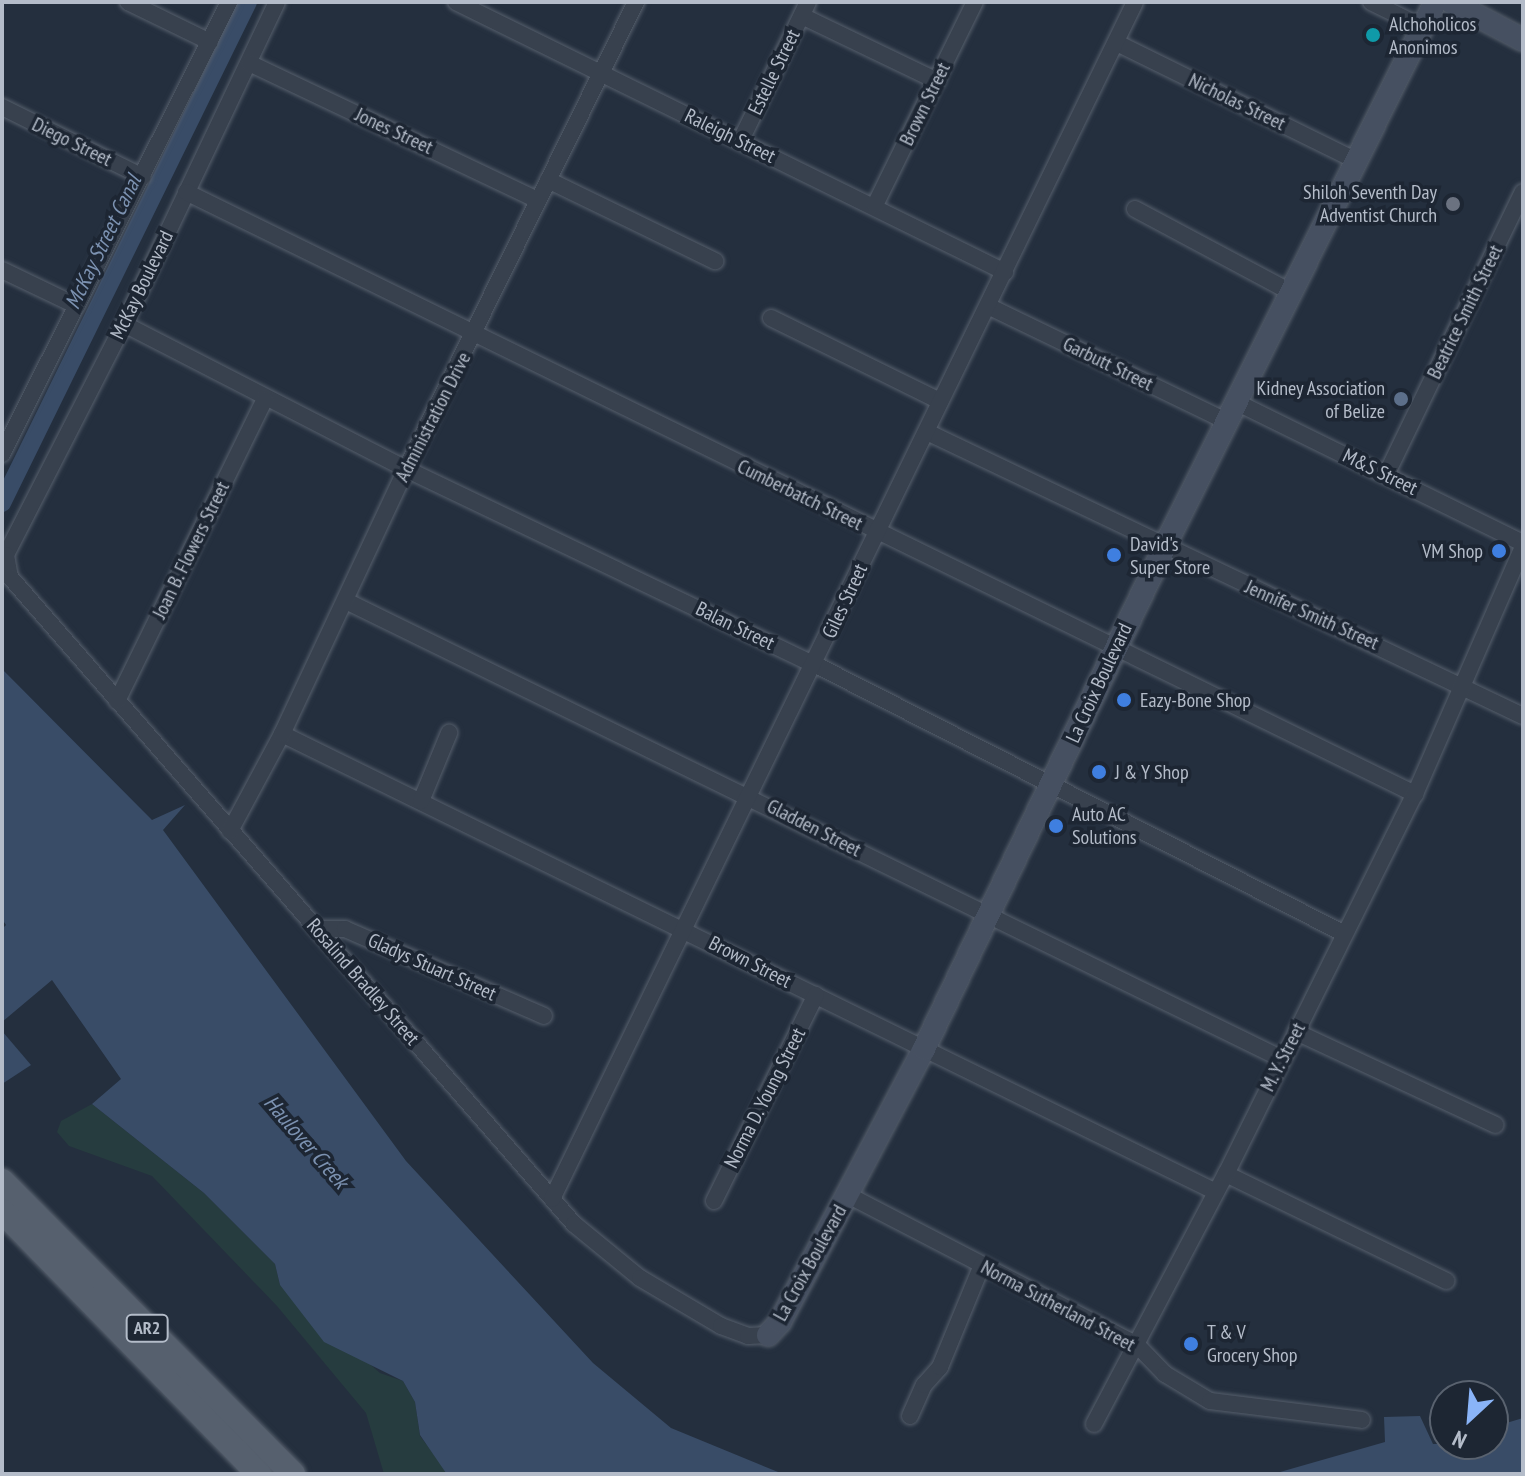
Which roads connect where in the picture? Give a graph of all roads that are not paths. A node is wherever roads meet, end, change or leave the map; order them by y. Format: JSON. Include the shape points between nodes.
{"nodes":[{"id":1,"x":128,"y":2,"type":"edge"},
{"id":2,"x":229,"y":2,"type":"edge"},
{"id":3,"x":277,"y":2,"type":"edge"},
{"id":4,"x":457,"y":2,"type":"edge"},
{"id":5,"x":636,"y":2,"type":"edge"},
{"id":6,"x":975,"y":2,"type":"edge"},
{"id":7,"x":1135,"y":2,"type":"edge"},
{"id":8,"x":1371,"y":2,"type":"edge"},
{"id":9,"x":1435,"y":2,"type":"edge"},
{"id":10,"x":1451,"y":2,"type":"edge"},
{"id":11,"x":805,"y":9,"type":"edge"},
{"id":12,"x":1422,"y":27,"type":"junction"},
{"id":13,"x":1523,"y":40,"type":"edge"},
{"id":14,"x":210,"y":42,"type":"junction"},
{"id":15,"x":1117,"y":43,"type":"junction"},
{"id":16,"x":249,"y":63,"type":"junction"},
{"id":17,"x":602,"y":72,"type":"junction"},
{"id":18,"x":937,"y":81,"type":"junction"},
{"id":19,"x":2,"y":107,"type":"edge"},
{"id":20,"x":740,"y":142,"type":"junction"},
{"id":21,"x":1357,"y":161,"type":"junction"},
{"id":22,"x":143,"y":177,"type":"junction"},
{"id":23,"x":548,"y":180,"type":"junction"},
{"id":24,"x":186,"y":192,"type":"junction"},
{"id":25,"x":1523,"y":192,"type":"edge"},
{"id":26,"x":538,"y":200,"type":"junction"},
{"id":27,"x":875,"y":205,"type":"junction"},
{"id":28,"x":1135,"y":209,"type":"dead end"},
{"id":29,"x":715,"y":261,"type":"dead end"},
{"id":30,"x":2,"y":270,"type":"edge"},
{"id":31,"x":1005,"y":272,"type":"junction"},
{"id":32,"x":1292,"y":293,"type":"junction"},
{"id":33,"x":77,"y":306,"type":"junction"},
{"id":34,"x":990,"y":307,"type":"junction"},
{"id":35,"x":771,"y":318,"type":"dead end"},
{"id":36,"x":124,"y":324,"type":"junction"},
{"id":37,"x":474,"y":336,"type":"junction"},
{"id":38,"x":265,"y":399,"type":"junction"},
{"id":39,"x":940,"y":401,"type":"junction"},
{"id":40,"x":1231,"y":412,"type":"junction"},
{"id":41,"x":927,"y":432,"type":"junction"},
{"id":42,"x":2,"y":454,"type":"edge"},
{"id":43,"x":406,"y":469,"type":"junction"},
{"id":44,"x":1386,"y":475,"type":"junction"},
{"id":45,"x":876,"y":532,"type":"junction"},
{"id":46,"x":1523,"y":545,"type":"edge"},
{"id":47,"x":1164,"y":548,"type":"junction"},
{"id":48,"x":6,"y":566,"type":"joint"},
{"id":49,"x":346,"y":601,"type":"junction"},
{"id":50,"x":1115,"y":648,"type":"junction"},
{"id":51,"x":816,"y":665,"type":"junction"},
{"id":52,"x":1460,"y":684,"type":"junction"},
{"id":53,"x":117,"y":701,"type":"junction"},
{"id":54,"x":1523,"y":716,"type":"edge"},
{"id":55,"x":449,"y":733,"type":"dead end"},
{"id":56,"x":282,"y":734,"type":"junction"},
{"id":57,"x":1050,"y":785,"type":"junction"},
{"id":58,"x":1415,"y":794,"type":"junction"},
{"id":59,"x":751,"y":796,"type":"junction"},
{"id":60,"x":421,"y":801,"type":"junction"},
{"id":61,"x":230,"y":831,"type":"junction"},
{"id":62,"x":989,"y":916,"type":"junction"},
{"id":63,"x":318,"y":929,"type":"junction"},
{"id":64,"x":688,"y":931,"type":"junction"},
{"id":65,"x":1343,"y":933,"type":"junction"},
{"id":66,"x":816,"y":995,"type":"junction"},
{"id":67,"x":544,"y":1016,"type":"dead end"},
{"id":68,"x":1296,"y":1032,"type":"junction"},
{"id":69,"x":924,"y":1049,"type":"junction"},
{"id":70,"x":1280,"y":1058,"type":"junction"},
{"id":71,"x":1495,"y":1125,"type":"dead end"},
{"id":72,"x":1226,"y":1174,"type":"junction"},
{"id":73,"x":2,"y":1181,"type":"edge"},
{"id":74,"x":1216,"y":1192,"type":"junction"},
{"id":75,"x":848,"y":1195,"type":"junction"},
{"id":76,"x":552,"y":1199,"type":"junction"},
{"id":77,"x":714,"y":1201,"type":"dead end"},
{"id":78,"x":2,"y":1211,"type":"edge"},
{"id":79,"x":982,"y":1265,"type":"junction"},
{"id":80,"x":1446,"y":1281,"type":"dead end"},
{"id":81,"x":768,"y":1335,"type":"joint"},
{"id":82,"x":1136,"y":1344,"type":"junction"},
{"id":83,"x":910,"y":1416,"type":"dead end"},
{"id":84,"x":1362,"y":1420,"type":"dead end"},
{"id":85,"x":1094,"y":1424,"type":"dead end"},
{"id":86,"x":255,"y":1472,"type":"edge"},
{"id":87,"x":293,"y":1474,"type":"edge"}],
"edges":[{"from":1,"to":14,"type":"street"},
{"from":2,"to":14,"type":"street"},
{"from":3,"to":16,"type":"street","name":"McKay Boulevard"},
{"from":4,"to":17,"type":"street","name":"Raleigh Street"},
{"from":5,"to":17,"type":"street","name":"Administration Drive"},
{"from":6,"to":18,"type":"street","name":"Brown Street"},
{"from":7,"to":15,"type":"street","name":"Giles Street"},
{"from":8,"to":12,"type":"street"},
{"from":9,"to":12,"type":"street","name":"La Croix Boulevard"},
{"from":10,"to":13,"type":"street"},
{"from":11,"to":18,"type":"street"},
{"from":11,"to":20,"type":"street","name":"Estelle Street"},
{"from":12,"to":21,"type":"street","name":"La Croix Boulevard"},
{"from":14,"to":22,"type":"street"},
{"from":15,"to":21,"type":"street","name":"Nicholas Street"},
{"from":15,"to":31,"type":"street","name":"Giles Street"},
{"from":16,"to":24,"type":"street","name":"McKay Boulevard"},
{"from":16,"to":26,"type":"street","name":"Jones Street"},
{"from":17,"to":20,"type":"street","name":"Raleigh Street"},
{"from":17,"to":23,"type":"street","name":"Administration Drive"},
{"from":18,"to":27,"type":"street","name":"Brown Street"},
{"from":19,"to":22,"type":"street","name":"Diego Street"},
{"from":20,"to":27,"type":"street","name":"Raleigh Street"},
{"from":21,"to":32,"type":"street","name":"La Croix Boulevard"},
{"from":22,"to":33,"type":"street"},
{"from":23,"to":26,"type":"street","name":"Administration Drive"},
{"from":23,"to":29,"type":"street"},
{"from":24,"to":36,"type":"street","name":"McKay Boulevard"},
{"from":24,"to":37,"type":"street","name":"Cumberbatch Street"},
{"from":25,"to":44,"type":"street","name":"Beatrice Smith Street"},
{"from":26,"to":37,"type":"street","name":"Administration Drive"},
{"from":27,"to":31,"type":"street","name":"Raleigh Street"},
{"from":28,"to":32,"type":"street"},
{"from":30,"to":33,"type":"street"},
{"from":31,"to":34,"type":"street","name":"Giles Street"},
{"from":32,"to":40,"type":"street","name":"La Croix Boulevard"},
{"from":33,"to":42,"type":"street"},
{"from":34,"to":39,"type":"street","name":"Giles Street"},
{"from":34,"to":40,"type":"street","name":"Garbutt Street"},
{"from":35,"to":39,"type":"street"},
{"from":36,"to":38,"type":"street","name":"Balan Street"},
{"from":36,"to":48,"type":"street","name":"McKay Boulevard","via":[[6,555]]},
{"from":37,"to":43,"type":"street","name":"Administration Drive"},
{"from":37,"to":45,"type":"street","name":"Cumberbatch Street"},
{"from":38,"to":43,"type":"street","name":"Balan Street"},
{"from":38,"to":53,"type":"street","name":"Joan B. Flowers Street"},
{"from":39,"to":41,"type":"street","name":"Giles Street"},
{"from":40,"to":44,"type":"street","name":"M&S Street"},
{"from":40,"to":47,"type":"street","name":"La Croix Boulevard"},
{"from":41,"to":45,"type":"street","name":"Giles Street"},
{"from":41,"to":47,"type":"street","name":"Jennifer Smith Street"},
{"from":43,"to":49,"type":"street","name":"Administration Drive"},
{"from":43,"to":51,"type":"street","name":"Balan Street"},
{"from":44,"to":46,"type":"street","name":"M&S Street"},
{"from":45,"to":50,"type":"street","name":"Cumberbatch Street"},
{"from":45,"to":51,"type":"street","name":"Giles Street"},
{"from":46,"to":52,"type":"street","name":"M. Y. Street"},
{"from":47,"to":50,"type":"street","name":"La Croix Boulevard"},
{"from":47,"to":52,"type":"street","name":"Jennifer Smith Street"},
{"from":48,"to":53,"type":"street","name":"Rosalind Bradley Street"},
{"from":49,"to":56,"type":"street","name":"Administration Drive"},
{"from":49,"to":59,"type":"street","name":"Gladden Street"},
{"from":50,"to":57,"type":"street","name":"La Croix Boulevard"},
{"from":50,"to":58,"type":"street","name":"Cumberbatch Street"},
{"from":51,"to":57,"type":"street","name":"Balan Street"},
{"from":51,"to":59,"type":"street","name":"Giles Street"},
{"from":52,"to":54,"type":"street","name":"Jennifer Smith Street"},
{"from":52,"to":58,"type":"street","name":"M. Y. Street"},
{"from":53,"to":61,"type":"street","name":"Rosalind Bradley Street"},
{"from":55,"to":60,"type":"street"},
{"from":56,"to":60,"type":"street","name":"Brown Street"},
{"from":56,"to":61,"type":"street","name":"Administration Drive"},
{"from":57,"to":62,"type":"street","name":"La Croix Boulevard"},
{"from":57,"to":65,"type":"street","name":"Balan Street"},
{"from":58,"to":65,"type":"street","name":"M. Y. Street"},
{"from":59,"to":62,"type":"street","name":"Gladden Street"},
{"from":59,"to":64,"type":"street","name":"Giles Street"},
{"from":60,"to":64,"type":"street","name":"Brown Street"},
{"from":61,"to":63,"type":"street","name":"Rosalind Bradley Street"},
{"from":62,"to":69,"type":"street","name":"La Croix Boulevard"},
{"from":62,"to":70,"type":"street","name":"Gladden Street"},
{"from":63,"to":67,"type":"street","name":"Gladys Stuart Street","via":[[345,929]]},
{"from":63,"to":76,"type":"street","name":"Rosalind Bradley Street"},
{"from":64,"to":66,"type":"street","name":"Brown Street"},
{"from":64,"to":76,"type":"street","name":"Giles Street"},
{"from":65,"to":68,"type":"street","name":"M. Y. Street"},
{"from":66,"to":69,"type":"street","name":"Brown Street"},
{"from":66,"to":77,"type":"street","name":"Norma D. Young Street"},
{"from":68,"to":70,"type":"street","name":"M. Y. Street"},
{"from":68,"to":71,"type":"street"},
{"from":69,"to":74,"type":"street","name":"Brown Street"},
{"from":69,"to":75,"type":"street","name":"La Croix Boulevard"},
{"from":70,"to":72,"type":"street","name":"M. Y. Street"},
{"from":72,"to":74,"type":"street","name":"M. Y. Street"},
{"from":72,"to":80,"type":"street"},
{"from":73,"to":87,"type":"main road","number":"AR2"},
{"from":74,"to":82,"type":"street","name":"M. Y. Street"},
{"from":75,"to":79,"type":"street","name":"Norma Sutherland Street"},
{"from":75,"to":81,"type":"street","name":"La Croix Boulevard"},
{"from":76,"to":81,"type":"street","name":"Rosalind Bradley Street","via":[[593,1243],[640,1278],[729,1329]]},
{"from":78,"to":86,"type":"main road","number":"AR2"},
{"from":79,"to":82,"type":"street","name":"Norma Sutherland Street"},
{"from":79,"to":83,"type":"street","via":[[940,1367],[924,1385]]},
{"from":82,"to":84,"type":"street","name":"Norma Sutherland Street","via":[[1165,1374],[1210,1401]]},
{"from":82,"to":85,"type":"street","name":"M. Y. Street"}]}
